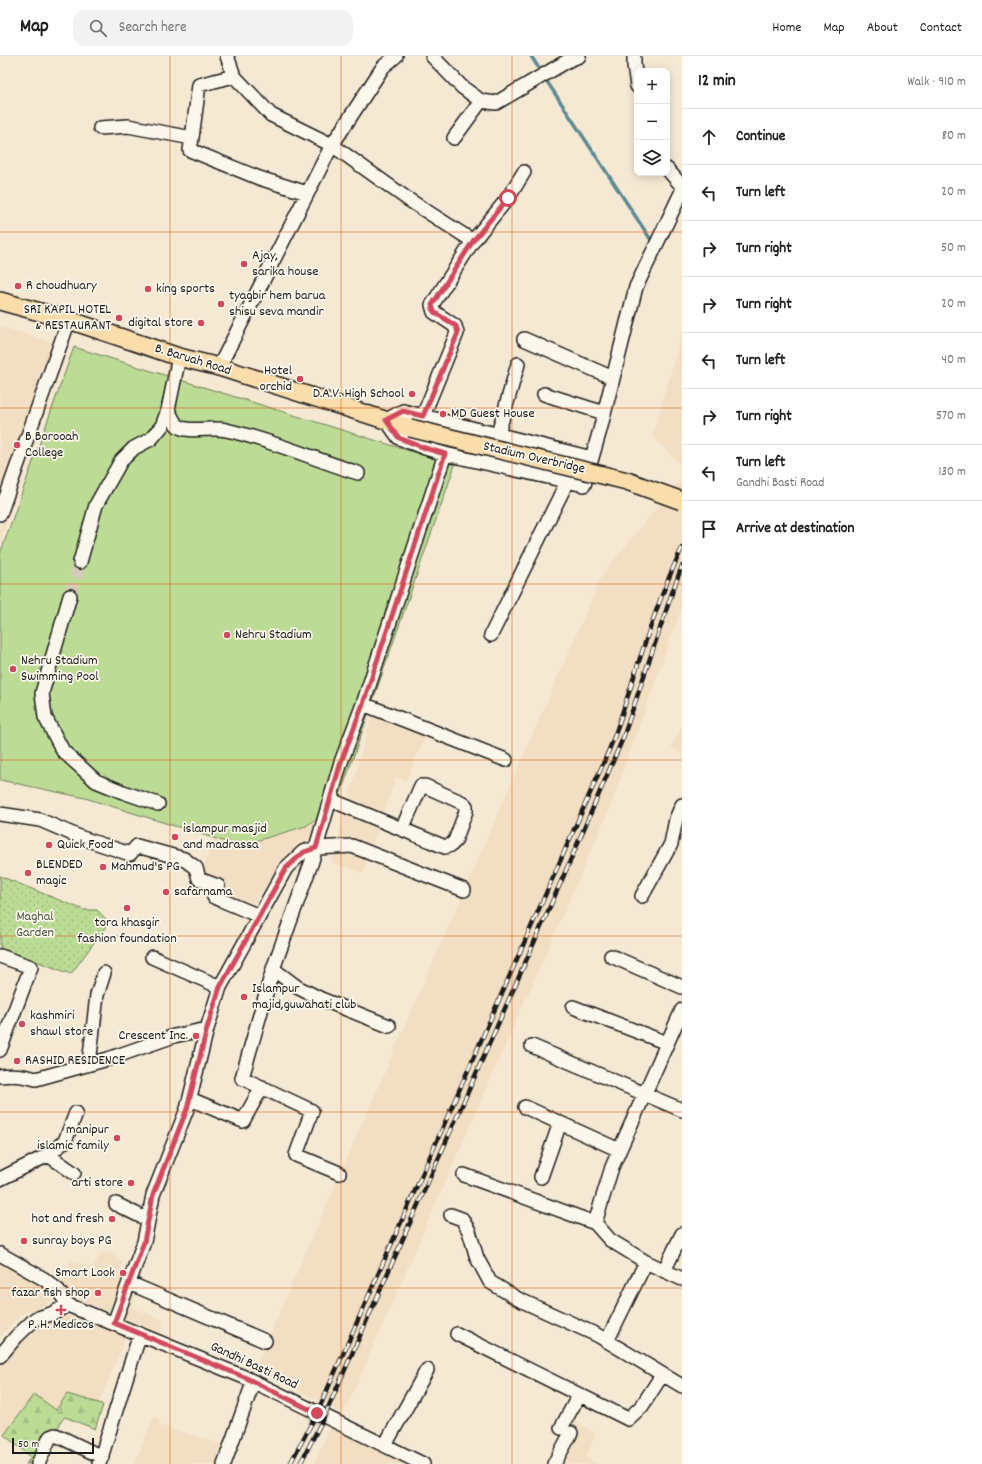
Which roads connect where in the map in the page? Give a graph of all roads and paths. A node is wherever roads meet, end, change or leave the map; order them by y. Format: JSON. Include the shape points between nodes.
{"nodes":[{"id":1,"x":227,"y":56,"type":"edge"},
{"id":2,"x":396,"y":56,"type":"edge"},
{"id":3,"x":432,"y":56,"type":"edge"},
{"id":4,"x":579,"y":56,"type":"edge"},
{"id":5,"x":634,"y":56,"type":"edge"},
{"id":6,"x":634,"y":68,"type":"edge"},
{"id":7,"x":234,"y":76,"type":"junction"},
{"id":8,"x":481,"y":101,"type":"junction"},
{"id":9,"x":100,"y":128,"type":"dead end"},
{"id":10,"x":192,"y":138,"type":"junction"},
{"id":11,"x":454,"y":138,"type":"dead end"},
{"id":12,"x":332,"y":145,"type":"junction"},
{"id":13,"x":524,"y":172,"type":"dead end"},
{"id":14,"x":670,"y":172,"type":"edge"},
{"id":15,"x":682,"y":186,"type":"edge"},
{"id":16,"x":682,"y":191,"type":"edge"},
{"id":17,"x":307,"y":193,"type":"junction"},
{"id":18,"x":473,"y":241,"type":"junction"},
{"id":19,"x":0,"y":301,"type":"edge"},
{"id":20,"x":69,"y":320,"type":"junction"},
{"id":21,"x":524,"y":339,"type":"dead end"},
{"id":22,"x":179,"y":356,"type":"junction"},
{"id":23,"x":518,"y":364,"type":"dead end"},
{"id":24,"x":219,"y":367,"type":"junction"},
{"id":25,"x":613,"y":378,"type":"junction"},
{"id":26,"x":544,"y":394,"type":"dead end"},
{"id":27,"x":168,"y":410,"type":"junction"},
{"id":28,"x":604,"y":413,"type":"junction"},
{"id":29,"x":423,"y":416,"type":"junction"},
{"id":30,"x":386,"y":420,"type":"junction"},
{"id":31,"x":498,"y":434,"type":"junction"},
{"id":32,"x":445,"y":454,"type":"junction"},
{"id":33,"x":592,"y":458,"type":"junction"},
{"id":34,"x":358,"y":474,"type":"dead end"},
{"id":35,"x":567,"y":482,"type":"junction"},
{"id":36,"x":682,"y":501,"type":"edge"},
{"id":37,"x":0,"y":514,"type":"edge"},
{"id":38,"x":80,"y":562,"type":"tunnel mouth"},
{"id":39,"x":70,"y":596,"type":"tunnel mouth"},
{"id":40,"x":491,"y":635,"type":"dead end"},
{"id":41,"x":363,"y":704,"type":"junction"},
{"id":42,"x":506,"y":760,"type":"dead end"},
{"id":43,"x":331,"y":800,"type":"junction"},
{"id":44,"x":158,"y":804,"type":"dead end"},
{"id":45,"x":682,"y":805,"type":"edge"},
{"id":46,"x":0,"y":814,"type":"edge"},
{"id":47,"x":402,"y":829,"type":"junction"},
{"id":48,"x":676,"y":847,"type":"edge"},
{"id":49,"x":316,"y":848,"type":"junction"},
{"id":50,"x":464,"y":890,"type":"dead end"},
{"id":51,"x":642,"y":896,"type":"dead end"},
{"id":52,"x":259,"y":916,"type":"junction"},
{"id":53,"x":0,"y":956,"type":"edge"},
{"id":54,"x":611,"y":956,"type":"dead end"},
{"id":55,"x":152,"y":957,"type":"dead end"},
{"id":56,"x":273,"y":969,"type":"junction"},
{"id":57,"x":104,"y":973,"type":"dead end"},
{"id":58,"x":220,"y":987,"type":"junction"},
{"id":59,"x":682,"y":987,"type":"edge"},
{"id":60,"x":574,"y":1007,"type":"dead end"},
{"id":61,"x":682,"y":1010,"type":"edge"},
{"id":62,"x":389,"y":1026,"type":"dead end"},
{"id":63,"x":207,"y":1028,"type":"junction"},
{"id":64,"x":667,"y":1043,"type":"junction"},
{"id":65,"x":532,"y":1046,"type":"dead end"},
{"id":66,"x":0,"y":1050,"type":"edge"},
{"id":67,"x":89,"y":1064,"type":"junction"},
{"id":68,"x":0,"y":1076,"type":"edge"},
{"id":69,"x":262,"y":1087,"type":"junction"},
{"id":70,"x":645,"y":1093,"type":"junction"},
{"id":71,"x":190,"y":1098,"type":"junction"},
{"id":72,"x":524,"y":1107,"type":"dead end"},
{"id":73,"x":682,"y":1110,"type":"edge"},
{"id":74,"x":76,"y":1113,"type":"dead end"},
{"id":75,"x":560,"y":1123,"type":"junction"},
{"id":76,"x":619,"y":1150,"type":"junction"},
{"id":77,"x":48,"y":1156,"type":"junction"},
{"id":78,"x":74,"y":1173,"type":"dead end"},
{"id":79,"x":339,"y":1173,"type":"dead end"},
{"id":80,"x":464,"y":1175,"type":"dead end"},
{"id":81,"x":541,"y":1177,"type":"dead end"},
{"id":82,"x":0,"y":1179,"type":"edge"},
{"id":83,"x":116,"y":1204,"type":"dead end"},
{"id":84,"x":451,"y":1215,"type":"dead end"},
{"id":85,"x":148,"y":1220,"type":"junction"},
{"id":86,"x":595,"y":1223,"type":"junction"},
{"id":87,"x":682,"y":1234,"type":"edge"},
{"id":88,"x":0,"y":1254,"type":"edge"},
{"id":89,"x":646,"y":1262,"type":"junction"},
{"id":90,"x":664,"y":1271,"type":"junction"},
{"id":91,"x":682,"y":1279,"type":"edge"},
{"id":92,"x":129,"y":1283,"type":"junction"},
{"id":93,"x":68,"y":1305,"type":"junction"},
{"id":94,"x":114,"y":1323,"type":"junction"},
{"id":95,"x":140,"y":1334,"type":"junction"},
{"id":96,"x":457,"y":1334,"type":"dead end"},
{"id":97,"x":608,"y":1341,"type":"junction"},
{"id":98,"x":265,"y":1342,"type":"dead end"},
{"id":99,"x":0,"y":1356,"type":"edge"},
{"id":100,"x":427,"y":1370,"type":"dead end"},
{"id":101,"x":662,"y":1374,"type":"junction"},
{"id":102,"x":253,"y":1383,"type":"junction"},
{"id":103,"x":682,"y":1386,"type":"edge"},
{"id":104,"x":579,"y":1395,"type":"junction"},
{"id":105,"x":385,"y":1445,"type":"junction"},
{"id":106,"x":101,"y":1460,"type":"edge"},
{"id":107,"x":38,"y":1464,"type":"edge"},
{"id":108,"x":224,"y":1464,"type":"edge"},
{"id":109,"x":423,"y":1464,"type":"edge"},
{"id":110,"x":554,"y":1464,"type":"edge"}],
"edges":[{"from":1,"to":7,"type":"street"},
{"from":2,"to":12,"type":"street","via":[[383,67]]},
{"from":3,"to":8,"type":"street","via":[[462,87]]},
{"from":4,"to":8,"type":"street","via":[[496,103]]},
{"from":5,"to":6,"type":"street"},
{"from":7,"to":10,"type":"street","via":[[199,85]]},
{"from":7,"to":12,"type":"street","via":[[271,115]]},
{"from":8,"to":11,"type":"street"},
{"from":9,"to":10,"type":"street","via":[[128,126]]},
{"from":10,"to":17,"type":"street","via":[[190,150],[259,178]]},
{"from":12,"to":17,"type":"street"},
{"from":12,"to":18,"type":"street"},
{"from":13,"to":18,"type":"street","via":[[508,198]]},
{"from":14,"to":15,"type":"street"},
{"from":16,"to":25,"type":"street","via":[[636,286]]},
{"from":17,"to":24,"type":"street"},
{"from":18,"to":29,"type":"street","via":[[432,305],[434,312],[456,326],[458,333]]},
{"from":19,"to":20,"type":"main road","name":"B. Baruah Road"},
{"from":20,"to":22,"type":"main road","name":"B. Baruah Road"},
{"from":20,"to":37,"type":"street"},
{"from":21,"to":25,"type":"street"},
{"from":22,"to":24,"type":"main road","name":"B. Baruah Road"},
{"from":22,"to":27,"type":"street"},
{"from":23,"to":31,"type":"street"},
{"from":24,"to":30,"type":"main road","name":"B. Baruah Road"},
{"from":25,"to":28,"type":"street"},
{"from":26,"to":28,"type":"street"},
{"from":27,"to":34,"type":"street","via":[[177,425],[183,429],[225,429],[276,444]]},
{"from":27,"to":38,"type":"street","via":[[162,426],[151,439],[134,448],[122,461],[96,505]]},
{"from":28,"to":33,"type":"street"},
{"from":29,"to":30,"type":"street","via":[[403,411]]},
{"from":29,"to":31,"type":"street"},
{"from":30,"to":32,"type":"street","via":[[399,438]]},
{"from":30,"to":36,"type":"main road","name":"Stadium Overbridge","bridge":true,"via":[[627,481]]},
{"from":31,"to":33,"type":"street"},
{"from":32,"to":35,"type":"street"},
{"from":32,"to":41,"type":"street"},
{"from":33,"to":35,"type":"street","via":[[584,485]]},
{"from":35,"to":40,"type":"street"},
{"from":39,"to":44,"type":"street","via":[[42,693],[45,717],[63,750],[96,781]]},
{"from":41,"to":42,"type":"street"},
{"from":41,"to":43,"type":"street","via":[[341,762]]},
{"from":43,"to":47,"type":"street"},
{"from":43,"to":49,"type":"street"},
{"from":45,"to":48,"type":"street","via":[[676,819]]},
{"from":46,"to":52,"type":"street","via":[[40,820],[130,854],[137,846],[184,859],[196,868],[198,879],[218,886],[214,897]]},
{"from":47,"to":47,"type":"street","via":[[445,847],[451,845],[455,841],[466,806],[421,786]]},
{"from":48,"to":51,"type":"street"},
{"from":49,"to":50,"type":"street","via":[[352,846]]},
{"from":49,"to":52,"type":"street","via":[[304,852],[286,868]]},
{"from":49,"to":56,"type":"street"},
{"from":52,"to":58,"type":"street"},
{"from":53,"to":66,"type":"street","via":[[31,967]]},
{"from":54,"to":59,"type":"street"},
{"from":55,"to":58,"type":"street"},
{"from":56,"to":62,"type":"street","via":[[297,987],[320,999]]},
{"from":56,"to":69,"type":"street","via":[[242,1078]]},
{"from":57,"to":67,"type":"street","via":[[97,995]]},
{"from":58,"to":63,"type":"street"},
{"from":60,"to":64,"type":"street"},
{"from":61,"to":64,"type":"street"},
{"from":63,"to":67,"type":"street"},
{"from":63,"to":71,"type":"street"},
{"from":64,"to":70,"type":"street"},
{"from":65,"to":70,"type":"street"},
{"from":67,"to":68,"type":"street","via":[[36,1080],[25,1075]]},
{"from":69,"to":71,"type":"street","via":[[243,1121]]},
{"from":69,"to":79,"type":"street","via":[[312,1111],[296,1155]]},
{"from":70,"to":73,"type":"street"},
{"from":70,"to":76,"type":"street"},
{"from":71,"to":85,"type":"street","via":[[153,1195]]},
{"from":72,"to":75,"type":"street"},
{"from":74,"to":77,"type":"street","via":[[65,1141]]},
{"from":75,"to":76,"type":"street"},
{"from":75,"to":81,"type":"street"},
{"from":76,"to":86,"type":"street"},
{"from":77,"to":78,"type":"street"},
{"from":77,"to":82,"type":"street"},
{"from":80,"to":86,"type":"street"},
{"from":83,"to":85,"type":"street"},
{"from":84,"to":97,"type":"street","via":[[462,1219],[469,1231],[477,1258],[490,1282],[518,1299]]},
{"from":85,"to":92,"type":"street","via":[[144,1242]]},
{"from":86,"to":89,"type":"street","via":[[610,1240]]},
{"from":87,"to":90,"type":"street"},
{"from":88,"to":93,"type":"street","via":[[44,1279],[58,1290]]},
{"from":89,"to":90,"type":"street"},
{"from":89,"to":97,"type":"street"},
{"from":90,"to":91,"type":"street"},
{"from":92,"to":94,"type":"street"},
{"from":92,"to":98,"type":"street"},
{"from":93,"to":94,"type":"street","name":"Gandhi Basti Road"},
{"from":93,"to":99,"type":"street","via":[[35,1319]]},
{"from":94,"to":95,"type":"street","name":"Gandhi Basti Road"},
{"from":95,"to":102,"type":"street","name":"Gandhi Basti Road"},
{"from":95,"to":106,"type":"street"},
{"from":96,"to":104,"type":"street"},
{"from":97,"to":101,"type":"street"},
{"from":100,"to":105,"type":"street"},
{"from":101,"to":103,"type":"street"},
{"from":101,"to":104,"type":"street","via":[[642,1406],[628,1419]]},
{"from":102,"to":105,"type":"street","name":"Gandhi Basti Road"},
{"from":102,"to":108,"type":"street"},
{"from":104,"to":110,"type":"street"},
{"from":105,"to":109,"type":"street","name":"Gandhi Basti Road"},
{"from":106,"to":107,"type":"street","via":[[55,1435],[50,1437]]}]}
